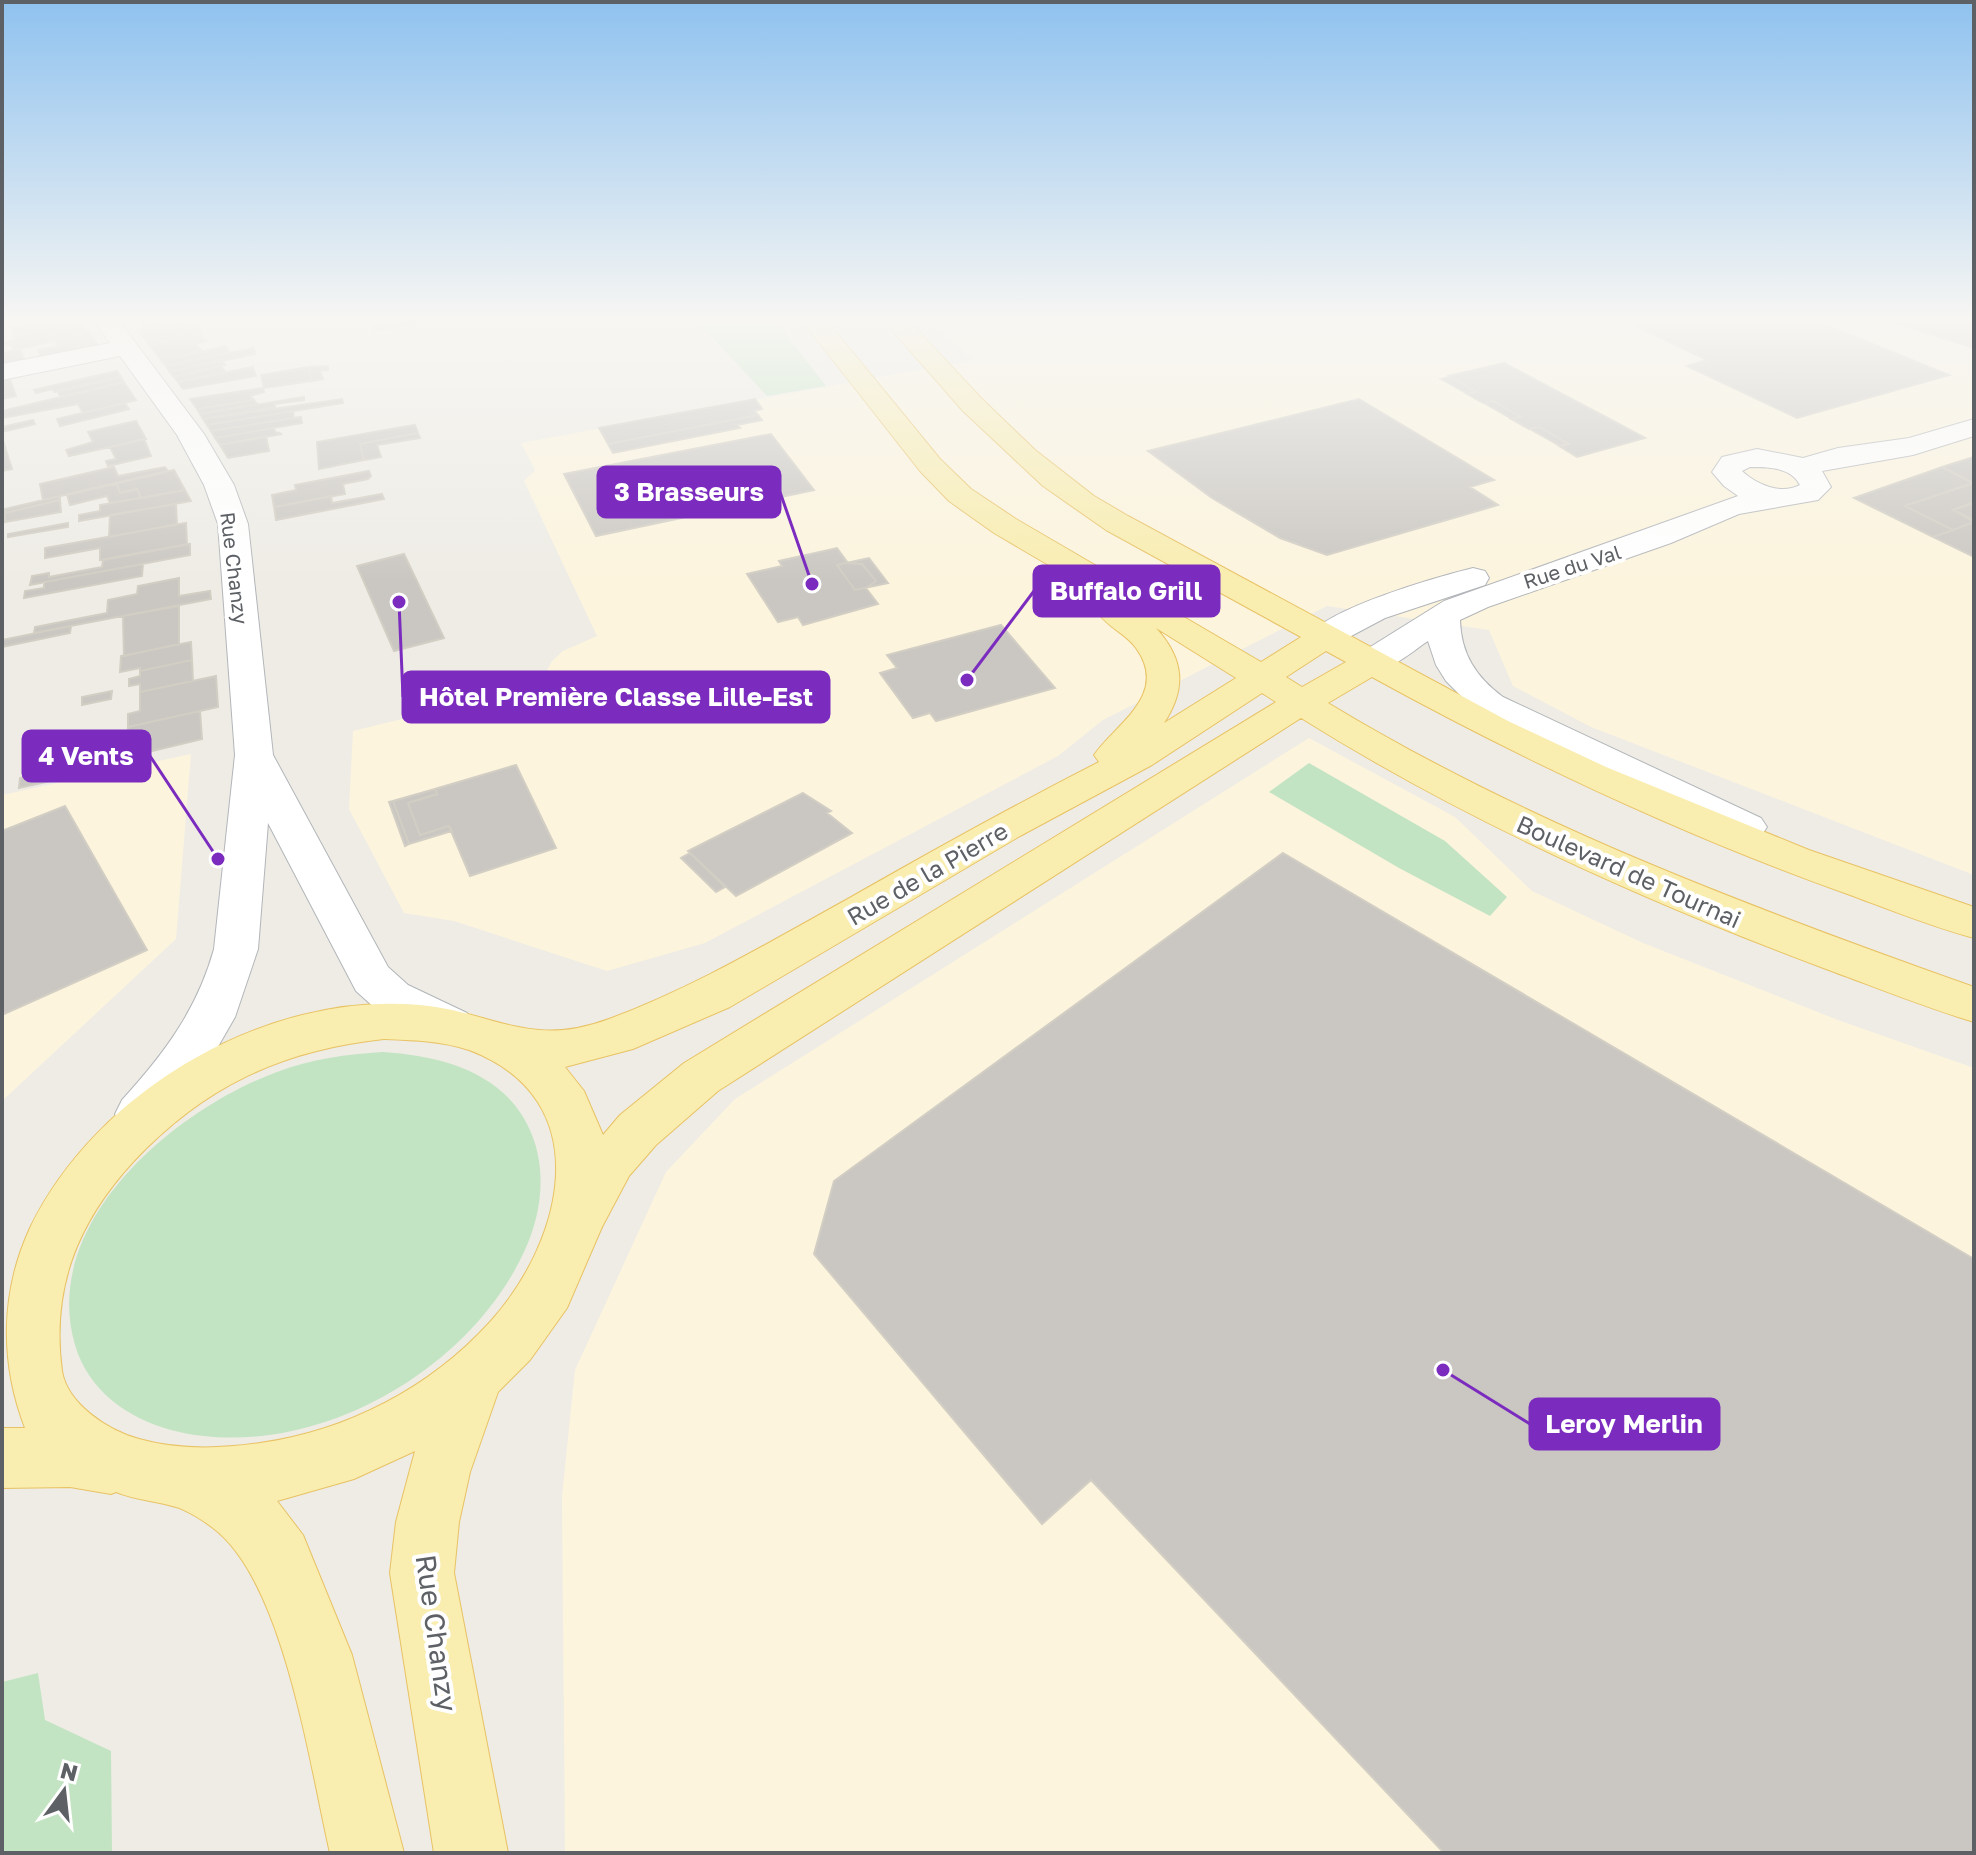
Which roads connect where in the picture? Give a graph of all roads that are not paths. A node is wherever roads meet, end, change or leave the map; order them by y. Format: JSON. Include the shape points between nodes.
{"nodes":[{"id":1,"x":171,"y":408,"type":"edge"},
{"id":2,"x":884,"y":408,"type":"edge"},
{"id":3,"x":975,"y":408,"type":"edge"},
{"id":4,"x":1974,"y":427,"type":"edge"},
{"id":5,"x":1800,"y":468,"type":"junction"},
{"id":6,"x":1727,"y":472,"type":"junction"},
{"id":7,"x":960,"y":495,"type":"junction"},
{"id":8,"x":1782,"y":497,"type":"junction"},
{"id":9,"x":1443,"y":616,"type":"junction"},
{"id":10,"x":1326,"y":636,"type":"junction"},
{"id":11,"x":1372,"y":662,"type":"junction"},
{"id":12,"x":1280,"y":690,"type":"junction"},
{"id":13,"x":254,"y":755,"type":"junction"},
{"id":14,"x":1006,"y":827,"type":"junction"},
{"id":15,"x":1909,"y":901,"type":"junction"},
{"id":16,"x":1974,"y":923,"type":"edge"},
{"id":17,"x":1974,"y":1005,"type":"edge"},
{"id":18,"x":450,"y":1026,"type":"junction"},
{"id":19,"x":505,"y":1046,"type":"junction"},
{"id":20,"x":125,"y":1130,"type":"junction"},
{"id":21,"x":70,"y":1191,"type":"junction"},
{"id":22,"x":576,"y":1223,"type":"junction"},
{"id":23,"x":2,"y":1261,"type":"edge"},
{"id":24,"x":477,"y":1373,"type":"junction"},
{"id":25,"x":2,"y":1458,"type":"edge"},
{"id":26,"x":155,"y":1472,"type":"junction"},
{"id":27,"x":367,"y":1853,"type":"edge"},
{"id":28,"x":471,"y":1853,"type":"edge"}],
"edges":[{"from":1,"to":13,"type":"street","name":"Rue Chanzy","via":[[230,511]]},
{"from":2,"to":7,"type":"main road","name":"Boulevard de Tournai"},
{"from":3,"to":10,"type":"main road","via":[[1060,487]]},
{"from":4,"to":5,"type":"street","via":[[1913,446]]},
{"from":5,"to":6,"type":"street","name":"Rue du Val","via":[[1753,458],[1732,463]]},
{"from":5,"to":8,"type":"street","name":"Rue du Val","via":[[1815,479],[1816,487],[1800,496]]},
{"from":6,"to":8,"type":"street","via":[[1746,488]]},
{"from":6,"to":10,"type":"street","name":"Rue du Val","via":[[1718,484],[1652,516],[1373,611]]},
{"from":7,"to":12,"type":"main road","name":"Boulevard de Tournai"},
{"from":7,"to":14,"type":"main road","via":[[1028,560],[1141,630],[1158,651],[1164,670],[1159,696],[1137,734]]},
{"from":8,"to":9,"type":"street","name":"Rue du Val","via":[[1731,506]]},
{"from":9,"to":11,"type":"street","name":"Rue du Val"},
{"from":9,"to":15,"type":"street","via":[[1445,642],[1457,669],[1471,689],[1500,711]]},
{"from":10,"to":11,"type":"main road"},
{"from":10,"to":12,"type":"main road","name":"Rue de la Pierre"},
{"from":11,"to":12,"type":"main road"},
{"from":11,"to":15,"type":"main road","via":[[1618,788]]},
{"from":12,"to":14,"type":"main road","name":"Rue de la Pierre"},
{"from":12,"to":17,"type":"main road","name":"Boulevard de Tournai","via":[[1446,787],[1582,853],[1759,927]]},
{"from":12,"to":22,"type":"main road","name":"Rue de la Pierre","via":[[701,1077],[638,1130],[611,1161]]},
{"from":13,"to":18,"type":"street","name":"Rue Chanzy","via":[[372,979],[392,997]]},
{"from":13,"to":20,"type":"street","name":"Rue Chanzy","via":[[236,949],[223,997],[188,1057]]},
{"from":14,"to":19,"type":"main road","name":"Rue de la Pierre","via":[[758,971],[670,1014],[575,1047],[541,1051]]},
{"from":15,"to":16,"type":"main road"},
{"from":18,"to":19,"type":"main road"},
{"from":18,"to":20,"type":"main road","via":[[384,1021],[287,1039],[190,1082]]},
{"from":19,"to":22,"type":"main road","via":[[548,1079],[575,1125],[583,1162]]},
{"from":20,"to":21,"type":"main road"},
{"from":21,"to":23,"type":"main road"},
{"from":21,"to":26,"type":"main road","via":[[34,1259],[23,1305],[24,1351],[37,1393],[64,1429],[83,1444]]},
{"from":22,"to":24,"type":"main road","via":[[561,1266],[535,1308]]},
{"from":24,"to":26,"type":"main road","via":[[397,1429],[336,1455],[273,1473],[212,1479]]},
{"from":24,"to":28,"type":"main road","name":"Rue Chanzy","via":[[455,1421],[430,1504],[422,1573]]},
{"from":25,"to":26,"type":"main road","via":[[70,1457]]},
{"from":26,"to":27,"type":"main road","via":[[235,1506],[261,1529],[280,1558],[318,1655]]}]}
